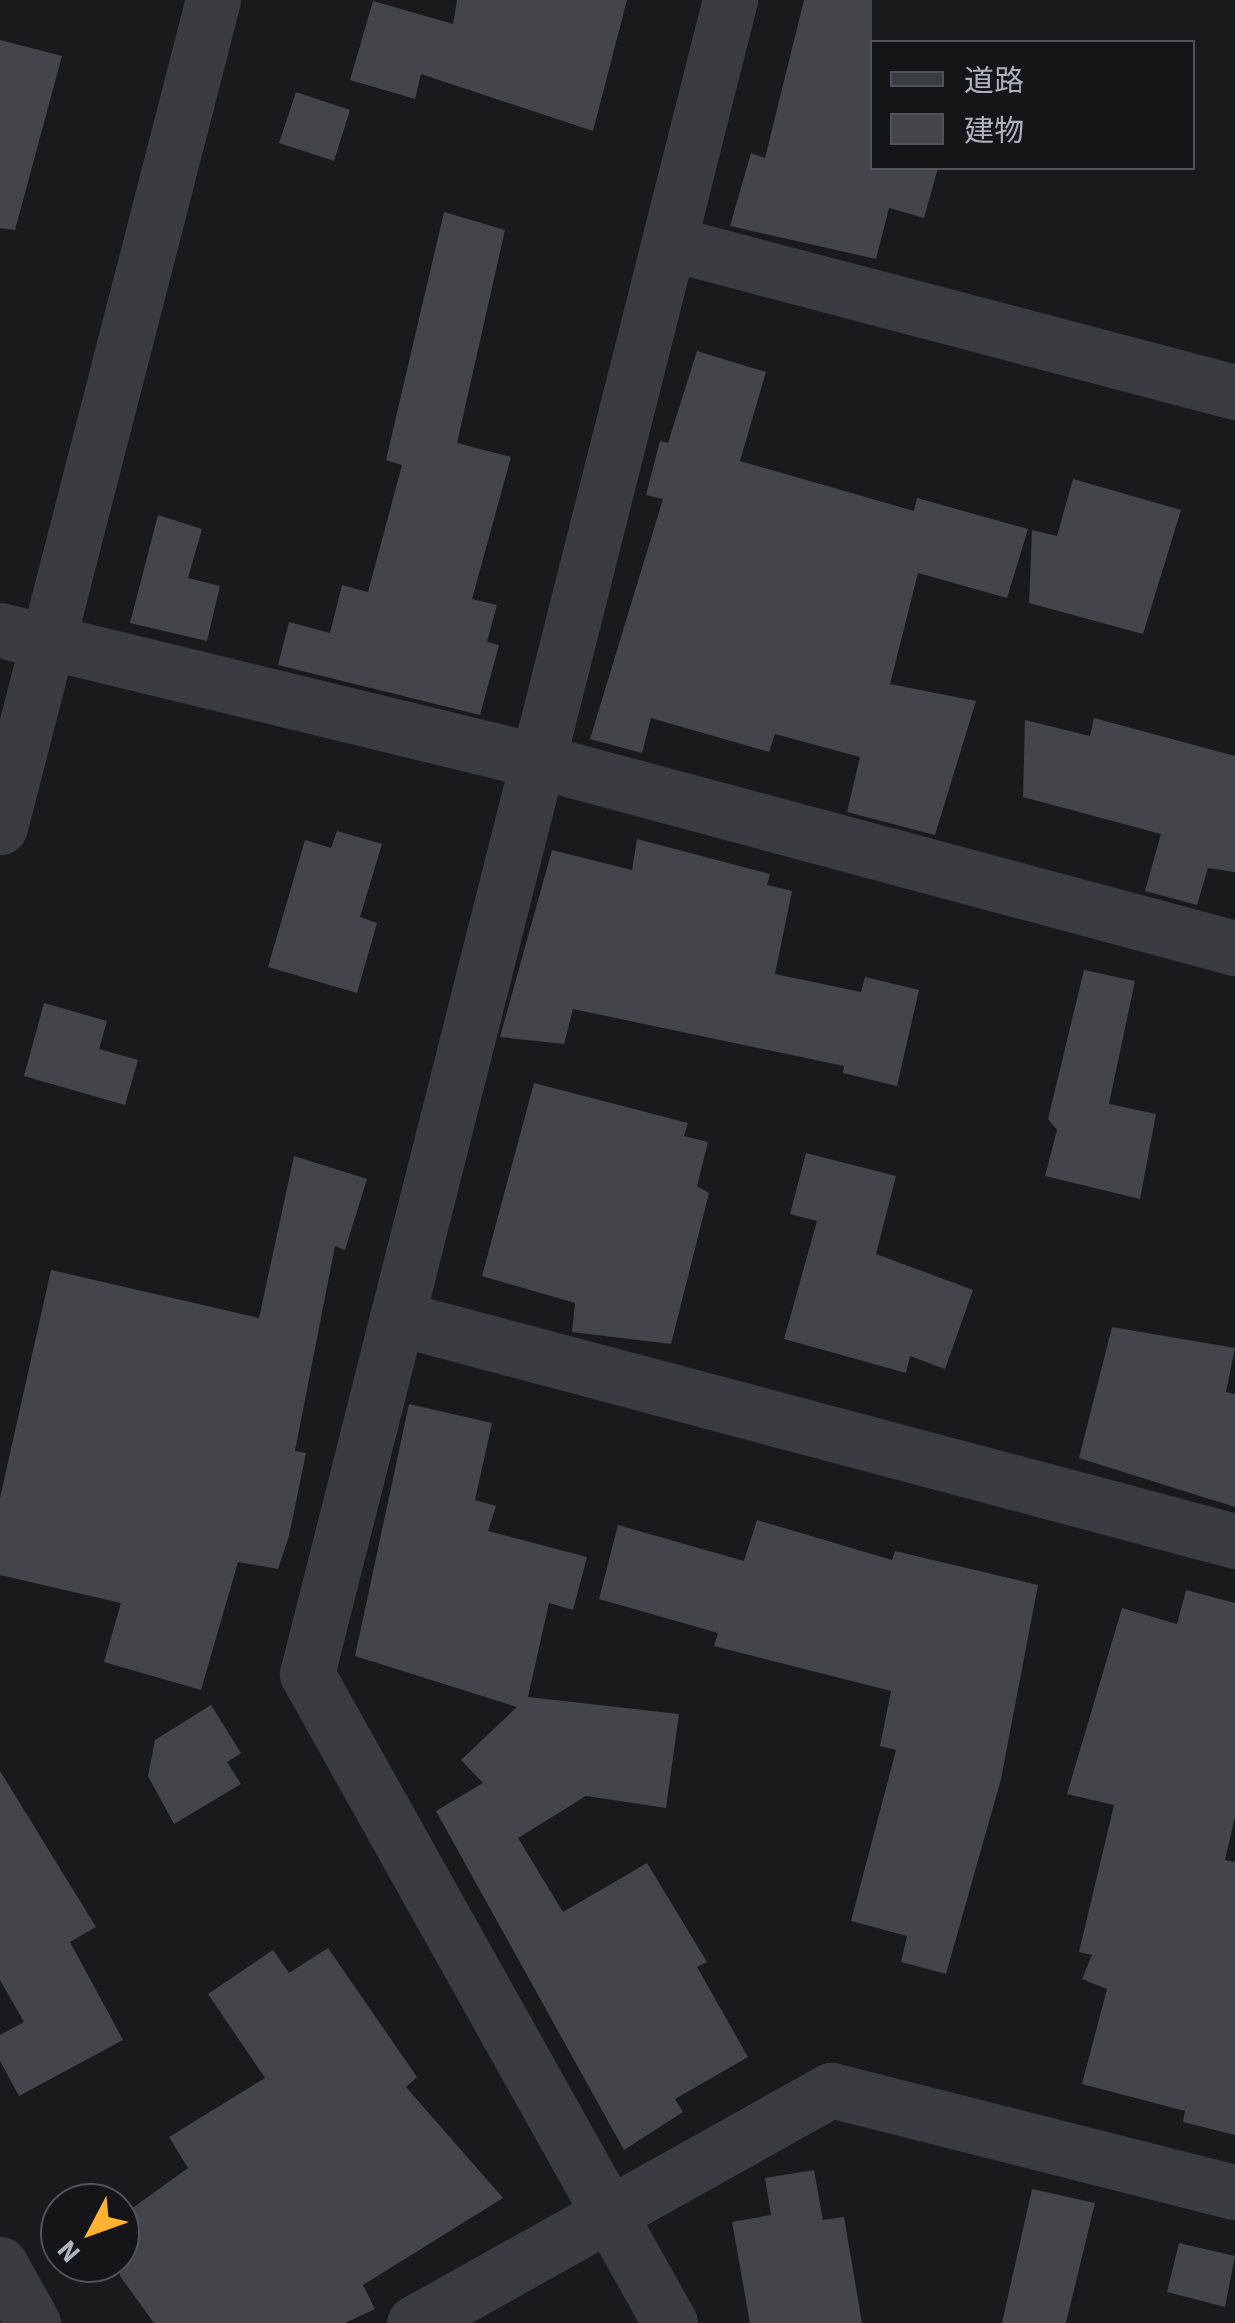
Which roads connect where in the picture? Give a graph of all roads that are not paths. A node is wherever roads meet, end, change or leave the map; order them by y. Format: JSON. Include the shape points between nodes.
{"nodes":[{"id":1,"x":213,"y":0,"type":"edge"},
{"id":2,"x":730,"y":0,"type":"edge"},
{"id":3,"x":669,"y":243,"type":"junction"},
{"id":4,"x":1235,"y":392,"type":"edge"},
{"id":5,"x":24,"y":635,"type":"edge"},
{"id":6,"x":538,"y":761,"type":"junction"},
{"id":7,"x":0,"y":827,"type":"edge"},
{"id":8,"x":1235,"y":948,"type":"edge"},
{"id":9,"x":397,"y":1318,"type":"junction"},
{"id":10,"x":1235,"y":1541,"type":"edge"},
{"id":11,"x":1235,"y":2192,"type":"edge"},
{"id":12,"x":609,"y":2213,"type":"junction"},
{"id":13,"x":0,"y":2264,"type":"edge"},
{"id":14,"x":34,"y":2323,"type":"edge"},
{"id":15,"x":414,"y":2323,"type":"edge"},
{"id":16,"x":670,"y":2323,"type":"edge"}],
"edges":[{"from":1,"to":5,"type":"street"},
{"from":2,"to":3,"type":"street"},
{"from":3,"to":4,"type":"street"},
{"from":3,"to":6,"type":"street"},
{"from":5,"to":6,"type":"street"},
{"from":5,"to":7,"type":"street"},
{"from":6,"to":8,"type":"street"},
{"from":6,"to":9,"type":"street"},
{"from":9,"to":10,"type":"street"},
{"from":9,"to":12,"type":"street","via":[[307,1674]]},
{"from":11,"to":12,"type":"street","via":[[831,2090]]},
{"from":12,"to":15,"type":"street"},
{"from":12,"to":16,"type":"street"},
{"from":13,"to":14,"type":"street"}]}
